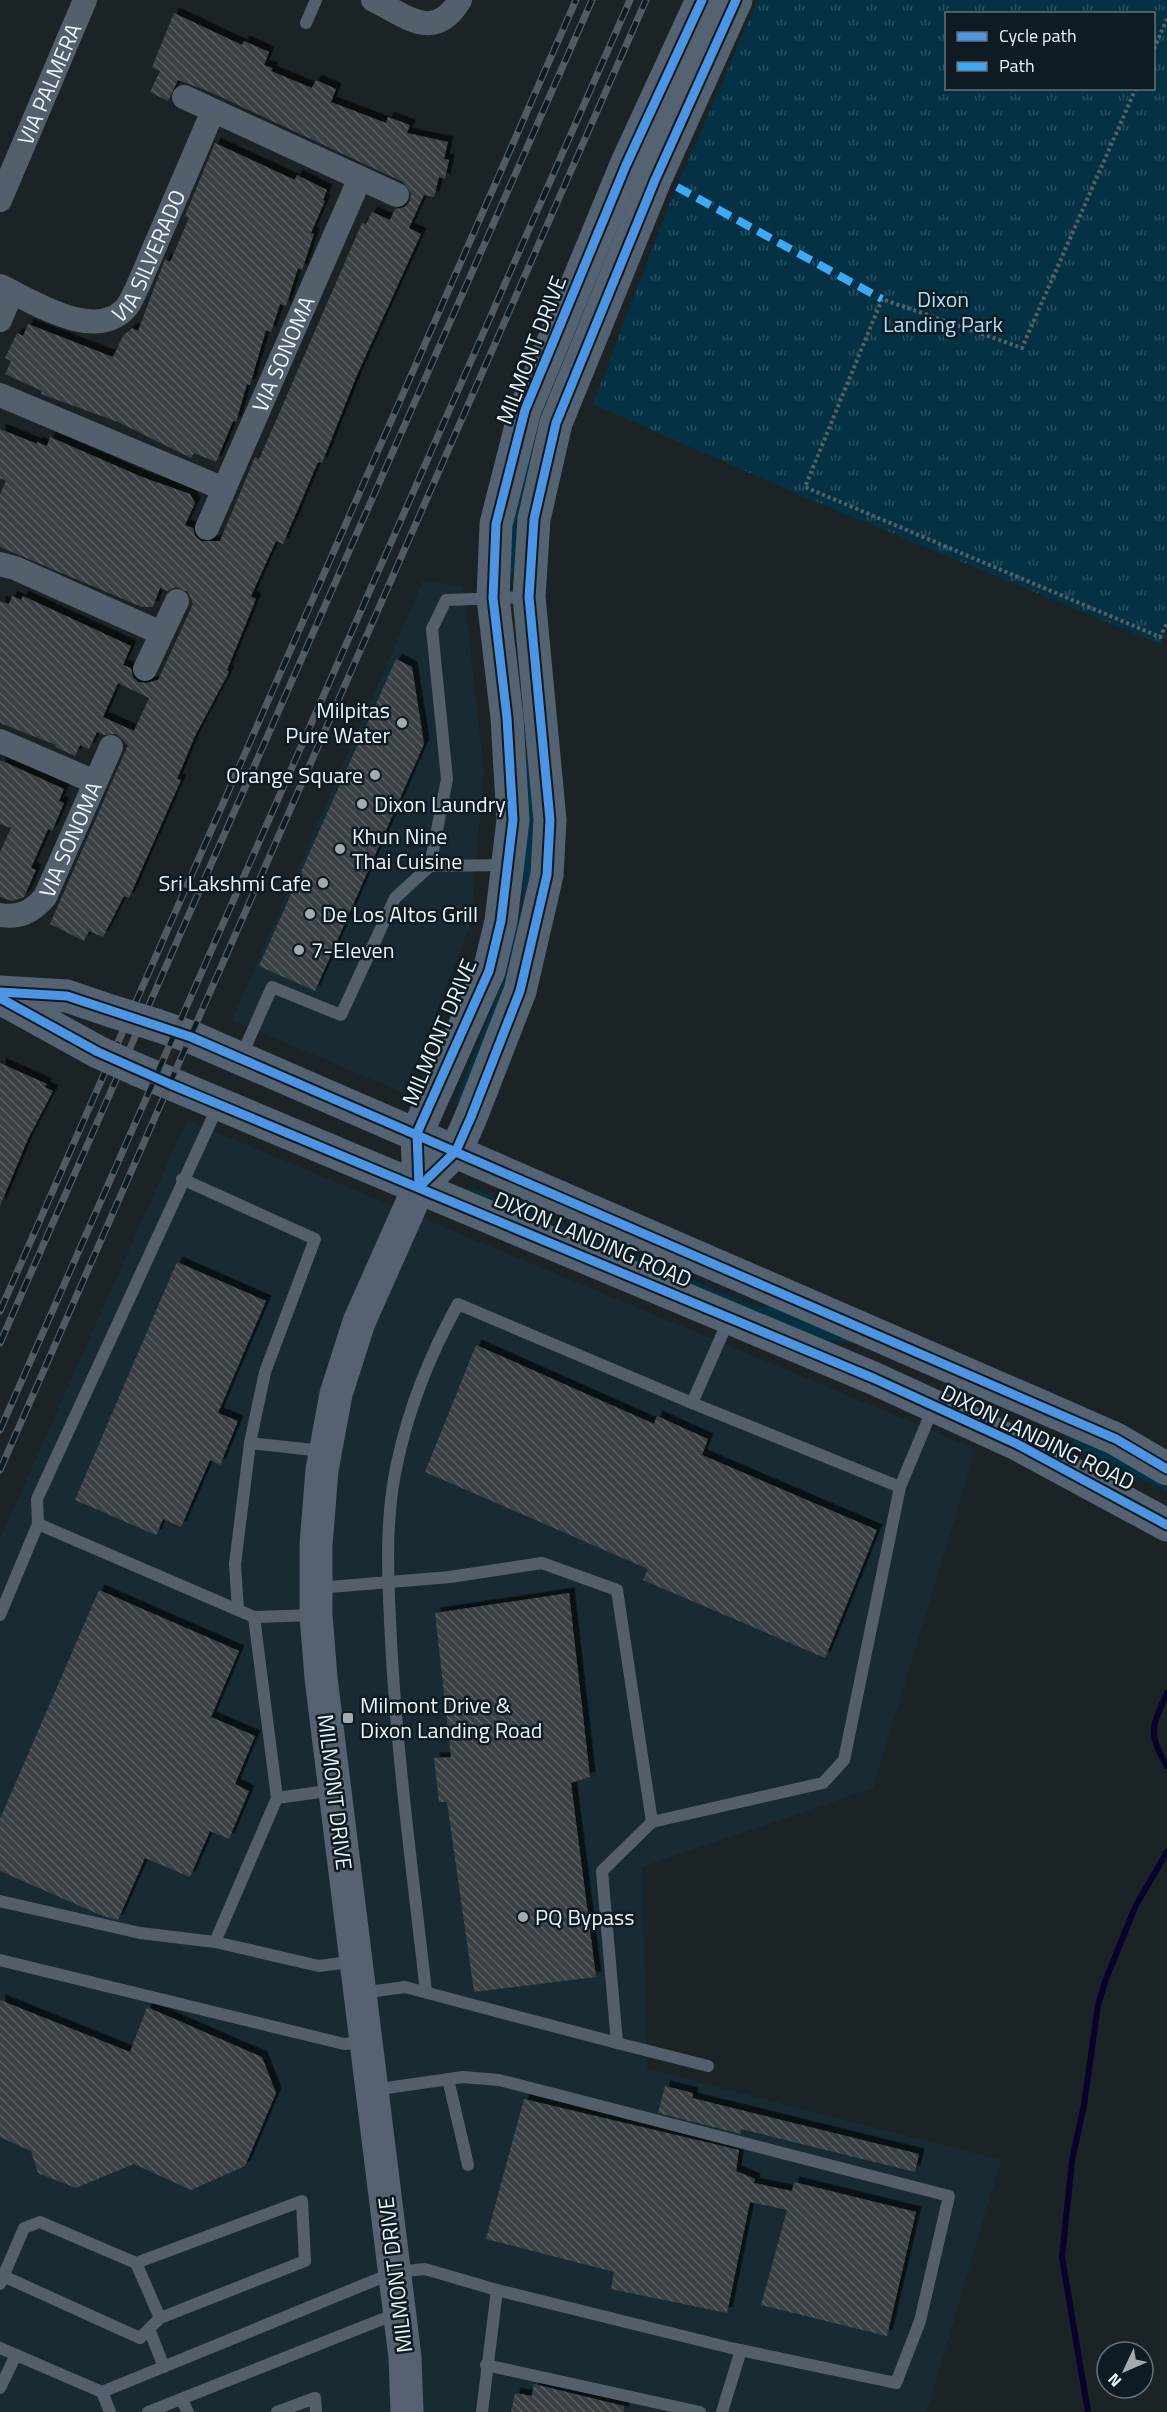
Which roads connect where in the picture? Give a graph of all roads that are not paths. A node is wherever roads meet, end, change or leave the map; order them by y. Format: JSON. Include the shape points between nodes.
{"nodes":[{"id":1,"x":85,"y":0,"type":"edge"},
{"id":2,"x":316,"y":0,"type":"edge"},
{"id":3,"x":373,"y":0,"type":"edge"},
{"id":4,"x":460,"y":0,"type":"edge"},
{"id":5,"x":702,"y":0,"type":"edge"},
{"id":6,"x":736,"y":0,"type":"edge"},
{"id":7,"x":306,"y":23,"type":"dead end"},
{"id":8,"x":184,"y":97,"type":"dead end"},
{"id":9,"x":213,"y":111,"type":"junction"},
{"id":10,"x":360,"y":178,"type":"junction"},
{"id":11,"x":397,"y":195,"type":"dead end"},
{"id":12,"x":0,"y":200,"type":"edge"},
{"id":13,"x":6,"y":289,"type":"edge"},
{"id":14,"x":0,"y":320,"type":"edge"},
{"id":15,"x":0,"y":395,"type":"edge"},
{"id":16,"x":224,"y":489,"type":"junction"},
{"id":17,"x":207,"y":528,"type":"dead end"},
{"id":18,"x":0,"y":564,"type":"edge"},
{"id":19,"x":529,"y":597,"type":"junction"},
{"id":20,"x":493,"y":598,"type":"junction"},
{"id":21,"x":177,"y":601,"type":"dead end"},
{"id":22,"x":161,"y":633,"type":"junction"},
{"id":23,"x":145,"y":669,"type":"dead end"},
{"id":24,"x":0,"y":741,"type":"edge"},
{"id":25,"x":111,"y":747,"type":"dead end"},
{"id":26,"x":95,"y":782,"type":"junction"},
{"id":27,"x":508,"y":865,"type":"junction"},
{"id":28,"x":430,"y":866,"type":"junction"},
{"id":29,"x":7,"y":916,"type":"edge"},
{"id":30,"x":0,"y":992,"type":"edge"},
{"id":31,"x":0,"y":998,"type":"edge"},
{"id":32,"x":240,"y":1058,"type":"junction"},
{"id":33,"x":219,"y":1104,"type":"junction"},
{"id":34,"x":417,"y":1133,"type":"junction"},
{"id":35,"x":456,"y":1151,"type":"junction"},
{"id":36,"x":182,"y":1179,"type":"junction"},
{"id":37,"x":418,"y":1187,"type":"junction"},
{"id":38,"x":730,"y":1317,"type":"junction"},
{"id":39,"x":692,"y":1404,"type":"junction"},
{"id":40,"x":934,"y":1407,"type":"junction"},
{"id":41,"x":250,"y":1443,"type":"junction"},
{"id":42,"x":326,"y":1452,"type":"junction"},
{"id":43,"x":1167,"y":1469,"type":"edge"},
{"id":44,"x":900,"y":1486,"type":"junction"},
{"id":45,"x":38,"y":1524,"type":"junction"},
{"id":46,"x":1167,"y":1525,"type":"edge"},
{"id":47,"x":388,"y":1582,"type":"junction"},
{"id":48,"x":316,"y":1601,"type":"junction"},
{"id":49,"x":238,"y":1610,"type":"junction"},
{"id":50,"x":0,"y":1615,"type":"edge"},
{"id":51,"x":254,"y":1617,"type":"junction"},
{"id":52,"x":335,"y":1789,"type":"junction"},
{"id":53,"x":277,"y":1798,"type":"junction"},
{"id":54,"x":652,"y":1822,"type":"junction"},
{"id":55,"x":0,"y":1901,"type":"edge"},
{"id":56,"x":215,"y":1942,"type":"junction"},
{"id":57,"x":0,"y":1960,"type":"edge"},
{"id":58,"x":356,"y":1961,"type":"junction"},
{"id":59,"x":426,"y":1992,"type":"junction"},
{"id":60,"x":360,"y":1993,"type":"junction"},
{"id":61,"x":366,"y":2041,"type":"junction"},
{"id":62,"x":617,"y":2043,"type":"junction"},
{"id":63,"x":708,"y":2066,"type":"dead end"},
{"id":64,"x":448,"y":2079,"type":"junction"},
{"id":65,"x":372,"y":2090,"type":"junction"},
{"id":66,"x":468,"y":2165,"type":"dead end"},
{"id":67,"x":136,"y":2263,"type":"junction"},
{"id":68,"x":395,"y":2272,"type":"junction"},
{"id":69,"x":2,"y":2280,"type":"edge"},
{"id":70,"x":497,"y":2290,"type":"junction"},
{"id":71,"x":400,"y":2313,"type":"junction"},
{"id":72,"x":160,"y":2318,"type":"junction"},
{"id":73,"x":149,"y":2329,"type":"junction"},
{"id":74,"x":0,"y":2348,"type":"edge"},
{"id":75,"x":741,"y":2350,"type":"junction"},
{"id":76,"x":16,"y":2355,"type":"junction"},
{"id":77,"x":486,"y":2365,"type":"junction"},
{"id":78,"x":164,"y":2367,"type":"junction"},
{"id":79,"x":0,"y":2388,"type":"edge"},
{"id":80,"x":102,"y":2392,"type":"junction"},
{"id":81,"x":181,"y":2399,"type":"junction"},
{"id":82,"x":110,"y":2412,"type":"edge"},
{"id":83,"x":148,"y":2412,"type":"edge"},
{"id":84,"x":188,"y":2412,"type":"edge"},
{"id":85,"x":277,"y":2412,"type":"edge"},
{"id":86,"x":316,"y":2412,"type":"edge"},
{"id":87,"x":407,"y":2412,"type":"edge"},
{"id":88,"x":482,"y":2412,"type":"edge"},
{"id":89,"x":700,"y":2412,"type":"edge"},
{"id":90,"x":722,"y":2412,"type":"edge"}],
"edges":[{"from":1,"to":12,"type":"street","name":"VIA PALMERA"},
{"from":2,"to":7,"type":"lane"},
{"from":3,"to":4,"type":"street","via":[[423,24],[437,24]]},
{"from":5,"to":20,"type":"street","name":"MILMONT DRIVE","via":[[626,165],[525,410],[496,524]]},
{"from":6,"to":19,"type":"street","name":"MILMONT DRIVE","via":[[655,180],[556,423],[534,519]]},
{"from":8,"to":9,"type":"street"},
{"from":9,"to":10,"type":"street"},
{"from":9,"to":13,"type":"street","name":"VIA SILVERADO","via":[[125,309],[103,321],[80,323]]},
{"from":10,"to":11,"type":"street"},
{"from":10,"to":16,"type":"street","name":"VIA SONOMA"},
{"from":13,"to":14,"type":"street"},
{"from":15,"to":16,"type":"street"},
{"from":16,"to":17,"type":"street","name":"VIA SONOMA"},
{"from":18,"to":22,"type":"street"},
{"from":19,"to":20,"type":"lane"},
{"from":19,"to":35,"type":"street","name":"MILMONT DRIVE","via":[[550,820],[547,875],[520,991]]},
{"from":20,"to":27,"type":"street","name":"MILMONT DRIVE","via":[[507,718],[513,820]]},
{"from":20,"to":28,"type":"lane","via":[[446,600],[432,629],[447,779]]},
{"from":21,"to":22,"type":"street"},
{"from":22,"to":23,"type":"street"},
{"from":24,"to":26,"type":"street"},
{"from":25,"to":26,"type":"street","name":"VIA SONOMA"},
{"from":26,"to":29,"type":"street","name":"VIA SONOMA","via":[[45,897],[33,910]]},
{"from":27,"to":28,"type":"lane"},
{"from":27,"to":34,"type":"street","name":"MILMONT DRIVE","via":[[489,971]]},
{"from":28,"to":32,"type":"lane","via":[[395,898],[341,1015],[272,987]]},
{"from":30,"to":32,"type":"street","name":"DIXON LANDING ROAD","bridge":true,"via":[[66,996]]},
{"from":31,"to":33,"type":"street","name":"DIXON LANDING ROAD","bridge":true,"via":[[98,1052]]},
{"from":32,"to":34,"type":"street","name":"DIXON LANDING ROAD"},
{"from":33,"to":36,"type":"lane"},
{"from":33,"to":37,"type":"street","name":"DIXON LANDING ROAD"},
{"from":34,"to":35,"type":"street","name":"DIXON LANDING ROAD"},
{"from":34,"to":37,"type":"street","name":"MILMONT DRIVE"},
{"from":35,"to":37,"type":"street","name":"MILMONT DRIVE"},
{"from":35,"to":43,"type":"street","name":"DIXON LANDING ROAD","via":[[1106,1435]]},
{"from":36,"to":41,"type":"lane","via":[[315,1239],[265,1372]]},
{"from":36,"to":45,"type":"lane","via":[[38,1499]]},
{"from":37,"to":38,"type":"street","name":"DIXON LANDING ROAD"},
{"from":37,"to":42,"type":"street","name":"MILMONT DRIVE","via":[[359,1322],[336,1394]]},
{"from":38,"to":39,"type":"lane"},
{"from":38,"to":40,"type":"street","name":"DIXON LANDING ROAD"},
{"from":39,"to":44,"type":"lane"},
{"from":39,"to":47,"type":"lane","via":[[458,1304],[436,1345],[397,1461]]},
{"from":40,"to":44,"type":"lane"},
{"from":40,"to":46,"type":"street","name":"DIXON LANDING ROAD","via":[[1017,1444]]},
{"from":41,"to":42,"type":"lane"},
{"from":41,"to":49,"type":"lane","via":[[235,1564]]},
{"from":42,"to":48,"type":"street","name":"MILMONT DRIVE","via":[[316,1545]]},
{"from":44,"to":54,"type":"lane","via":[[844,1760],[824,1783]]},
{"from":45,"to":49,"type":"lane"},
{"from":45,"to":50,"type":"lane"},
{"from":47,"to":48,"type":"lane"},
{"from":47,"to":54,"type":"lane","via":[[542,1563],[617,1590]]},
{"from":47,"to":59,"type":"lane","via":[[395,1726]]},
{"from":48,"to":51,"type":"lane"},
{"from":48,"to":52,"type":"street","name":"MILMONT DRIVE"},
{"from":49,"to":51,"type":"lane"},
{"from":51,"to":53,"type":"lane"},
{"from":52,"to":53,"type":"lane"},
{"from":52,"to":58,"type":"street","name":"MILMONT DRIVE"},
{"from":53,"to":56,"type":"lane"},
{"from":54,"to":62,"type":"lane","via":[[602,1871]]},
{"from":55,"to":56,"type":"lane","via":[[140,1933]]},
{"from":56,"to":58,"type":"lane","via":[[320,1966]]},
{"from":57,"to":61,"type":"lane","via":[[344,2044]]},
{"from":58,"to":60,"type":"street","name":"MILMONT DRIVE"},
{"from":59,"to":60,"type":"lane","via":[[405,1987]]},
{"from":59,"to":62,"type":"lane"},
{"from":60,"to":61,"type":"street","name":"MILMONT DRIVE"},
{"from":61,"to":65,"type":"street","name":"MILMONT DRIVE"},
{"from":62,"to":63,"type":"lane"},
{"from":64,"to":65,"type":"lane"},
{"from":64,"to":66,"type":"lane"},
{"from":64,"to":75,"type":"lane","via":[[499,2080],[949,2196],[920,2320],[896,2383]]},
{"from":65,"to":68,"type":"street","name":"MILMONT DRIVE"},
{"from":67,"to":69,"type":"lane","via":[[40,2222],[24,2228]]},
{"from":67,"to":72,"type":"lane"},
{"from":67,"to":72,"type":"lane","via":[[302,2201],[305,2261]]},
{"from":68,"to":70,"type":"lane","via":[[425,2269]]},
{"from":68,"to":71,"type":"street","name":"MILMONT DRIVE"},
{"from":68,"to":78,"type":"lane"},
{"from":69,"to":73,"type":"lane","via":[[140,2337]]},
{"from":70,"to":75,"type":"lane"},
{"from":70,"to":77,"type":"lane"},
{"from":71,"to":81,"type":"lane"},
{"from":71,"to":87,"type":"street","name":"MILMONT DRIVE"},
{"from":72,"to":73,"type":"lane"},
{"from":73,"to":78,"type":"lane"},
{"from":74,"to":76,"type":"lane"},
{"from":75,"to":90,"type":"lane"},
{"from":76,"to":79,"type":"lane"},
{"from":76,"to":80,"type":"lane"},
{"from":77,"to":88,"type":"lane"},
{"from":77,"to":89,"type":"lane"},
{"from":78,"to":80,"type":"lane"},
{"from":80,"to":82,"type":"lane"},
{"from":81,"to":83,"type":"lane"},
{"from":81,"to":84,"type":"lane"},
{"from":85,"to":86,"type":"lane","via":[[315,2398]]}]}
